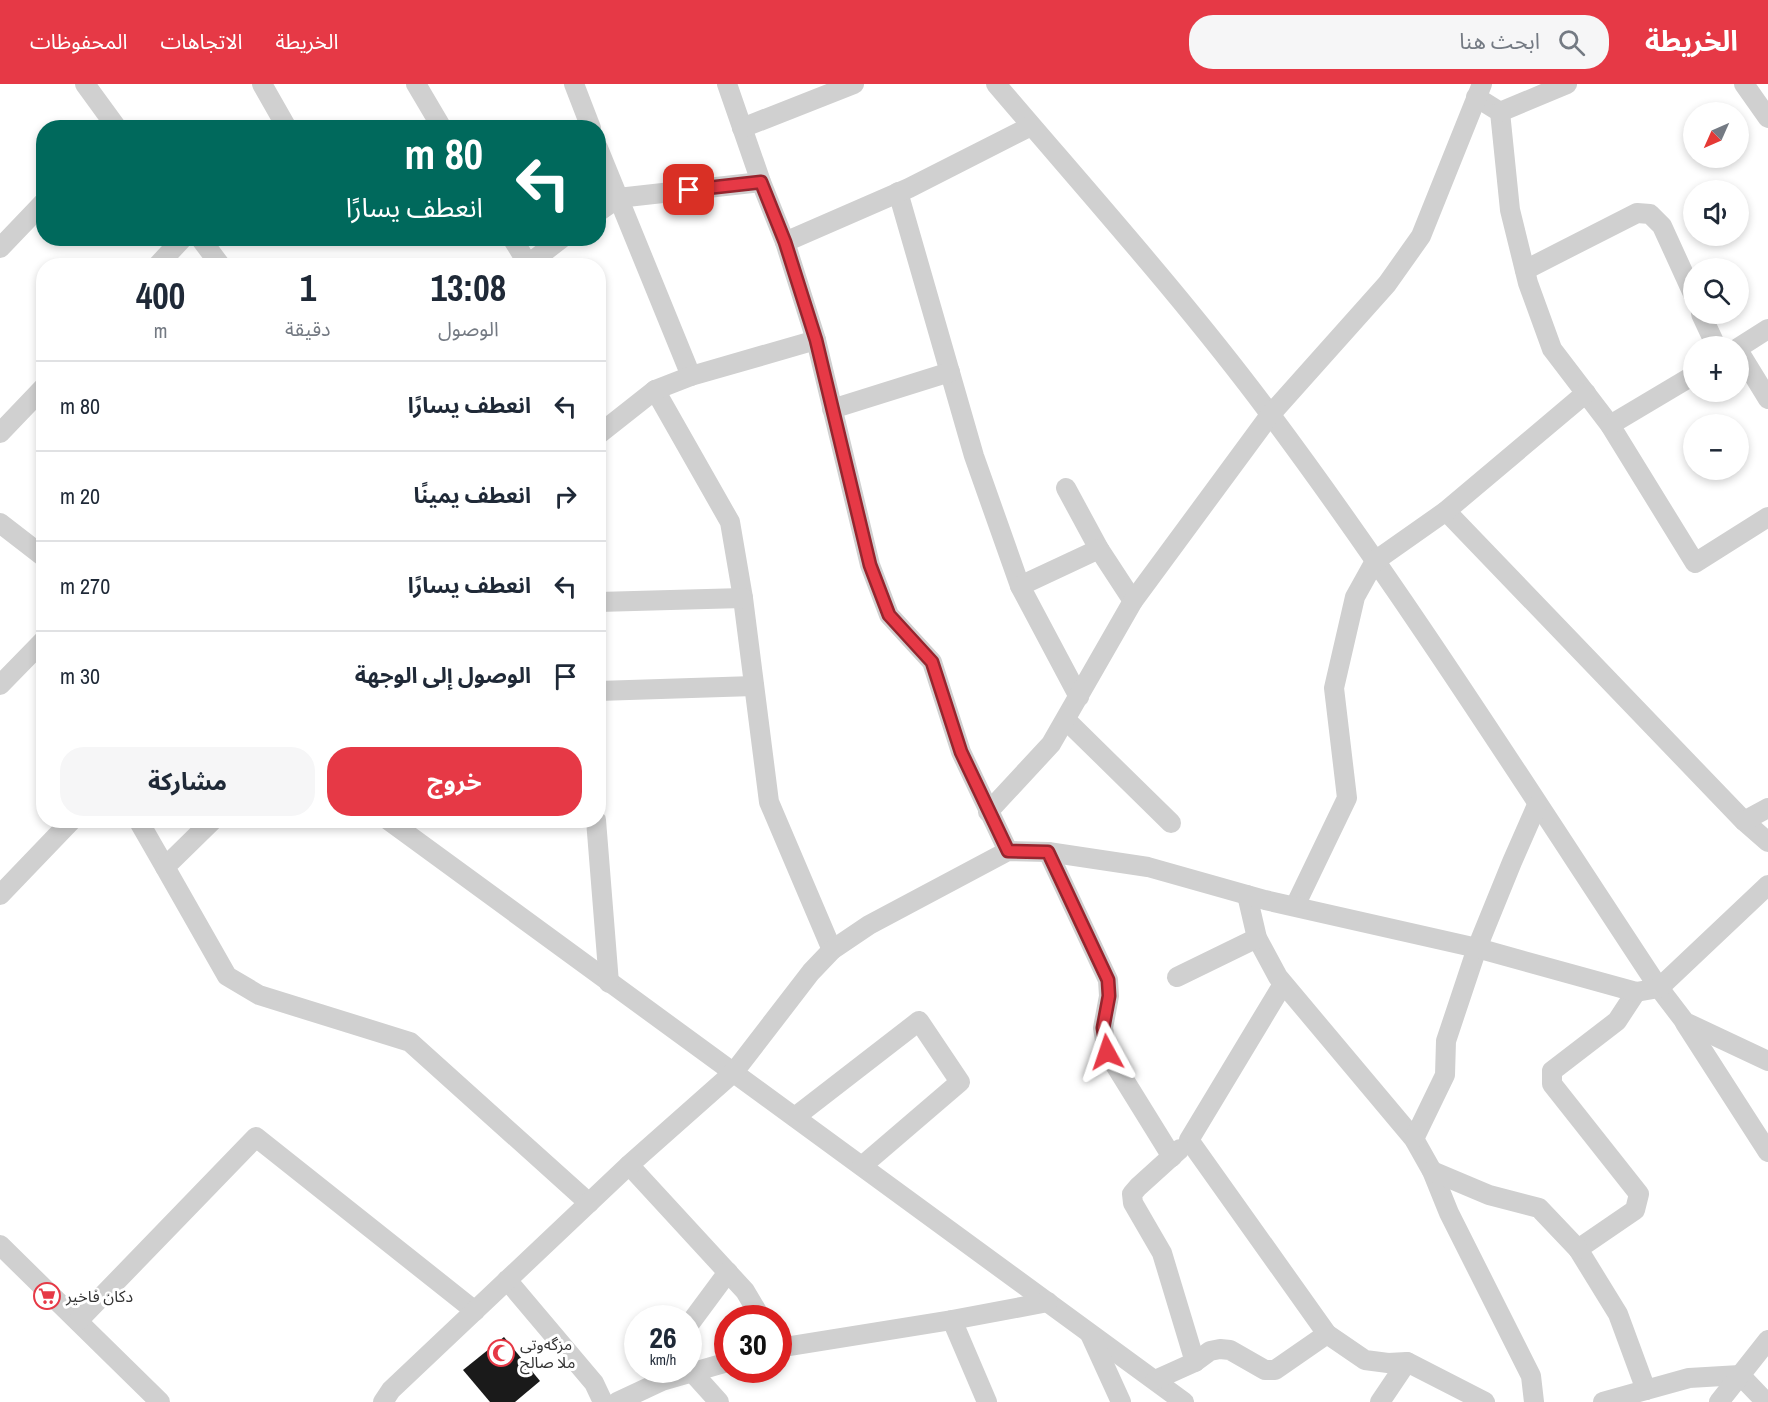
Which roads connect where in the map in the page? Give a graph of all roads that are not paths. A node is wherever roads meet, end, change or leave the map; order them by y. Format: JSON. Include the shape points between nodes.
{"nodes":[{"id":1,"x":85,"y":84,"type":"edge"},
{"id":2,"x":262,"y":84,"type":"edge"},
{"id":3,"x":416,"y":84,"type":"edge"},
{"id":4,"x":574,"y":84,"type":"edge"},
{"id":5,"x":727,"y":84,"type":"edge"},
{"id":6,"x":854,"y":84,"type":"edge"},
{"id":7,"x":996,"y":84,"type":"edge"},
{"id":8,"x":1567,"y":84,"type":"edge"},
{"id":9,"x":1744,"y":84,"type":"edge"},
{"id":10,"x":1479,"y":90,"type":"edge"},
{"id":11,"x":1500,"y":112,"type":"junction"},
{"id":12,"x":1768,"y":118,"type":"edge"},
{"id":13,"x":111,"y":120,"type":"edge"},
{"id":14,"x":282,"y":120,"type":"edge"},
{"id":15,"x":437,"y":120,"type":"edge"},
{"id":16,"x":588,"y":120,"type":"edge"},
{"id":17,"x":1031,"y":126,"type":"junction"},
{"id":18,"x":742,"y":128,"type":"junction"},
{"id":19,"x":606,"y":168,"type":"edge"},
{"id":20,"x":761,"y":182,"type":"junction"},
{"id":21,"x":898,"y":192,"type":"junction"},
{"id":22,"x":618,"y":198,"type":"junction"},
{"id":23,"x":606,"y":206,"type":"edge"},
{"id":24,"x":36,"y":210,"type":"edge"},
{"id":25,"x":785,"y":242,"type":"junction"},
{"id":26,"x":176,"y":246,"type":"edge"},
{"id":27,"x":552,"y":246,"type":"edge"},
{"id":28,"x":0,"y":248,"type":"edge"},
{"id":29,"x":164,"y":258,"type":"edge"},
{"id":30,"x":536,"y":258,"type":"edge"},
{"id":31,"x":1525,"y":270,"type":"junction"},
{"id":32,"x":1683,"y":272,"type":"edge"},
{"id":33,"x":1768,"y":329,"type":"edge"},
{"id":34,"x":816,"y":340,"type":"junction"},
{"id":35,"x":1749,"y":342,"type":"edge"},
{"id":36,"x":1749,"y":367,"type":"edge"},
{"id":37,"x":950,"y":372,"type":"junction"},
{"id":38,"x":691,"y":376,"type":"junction"},
{"id":39,"x":1683,"y":382,"type":"edge"},
{"id":40,"x":655,"y":390,"type":"junction"},
{"id":41,"x":1586,"y":393,"type":"junction"},
{"id":42,"x":36,"y":395,"type":"edge"},
{"id":43,"x":1768,"y":399,"type":"edge"},
{"id":44,"x":832,"y":409,"type":"junction"},
{"id":45,"x":1270,"y":414,"type":"junction"},
{"id":46,"x":1610,"y":425,"type":"junction"},
{"id":47,"x":606,"y":429,"type":"edge"},
{"id":48,"x":0,"y":433,"type":"edge"},
{"id":49,"x":1066,"y":488,"type":"dead end"},
{"id":50,"x":1446,"y":511,"type":"junction"},
{"id":51,"x":1768,"y":517,"type":"edge"},
{"id":52,"x":0,"y":523,"type":"edge"},
{"id":53,"x":1099,"y":549,"type":"junction"},
{"id":54,"x":36,"y":551,"type":"edge"},
{"id":55,"x":1375,"y":561,"type":"junction"},
{"id":56,"x":1020,"y":586,"type":"junction"},
{"id":57,"x":743,"y":598,"type":"junction"},
{"id":58,"x":606,"y":602,"type":"edge"},
{"id":59,"x":1133,"y":602,"type":"junction"},
{"id":60,"x":36,"y":648,"type":"edge"},
{"id":61,"x":0,"y":685,"type":"edge"},
{"id":62,"x":754,"y":686,"type":"junction"},
{"id":63,"x":606,"y":691,"type":"edge"},
{"id":64,"x":1079,"y":697,"type":"junction"},
{"id":65,"x":1066,"y":720,"type":"junction"},
{"id":66,"x":1537,"y":805,"type":"junction"},
{"id":67,"x":1768,"y":808,"type":"edge"},
{"id":68,"x":988,"y":812,"type":"junction"},
{"id":69,"x":1744,"y":821,"type":"junction"},
{"id":70,"x":1171,"y":824,"type":"dead end"},
{"id":71,"x":64,"y":828,"type":"edge"},
{"id":72,"x":143,"y":828,"type":"edge"},
{"id":73,"x":205,"y":828,"type":"edge"},
{"id":74,"x":399,"y":828,"type":"edge"},
{"id":75,"x":597,"y":828,"type":"edge"},
{"id":76,"x":1768,"y":842,"type":"edge"},
{"id":77,"x":1008,"y":851,"type":"junction"},
{"id":78,"x":1048,"y":852,"type":"junction"},
{"id":79,"x":165,"y":867,"type":"junction"},
{"id":80,"x":4,"y":884,"type":"edge"},
{"id":81,"x":1768,"y":885,"type":"edge"},
{"id":82,"x":1247,"y":895,"type":"junction"},
{"id":83,"x":1295,"y":906,"type":"junction"},
{"id":84,"x":1257,"y":938,"type":"junction"},
{"id":85,"x":1477,"y":948,"type":"junction"},
{"id":86,"x":832,"y":950,"type":"junction"},
{"id":87,"x":1177,"y":977,"type":"dead end"},
{"id":88,"x":609,"y":983,"type":"junction"},
{"id":89,"x":1283,"y":984,"type":"junction"},
{"id":90,"x":1659,"y":988,"type":"junction"},
{"id":91,"x":1636,"y":992,"type":"junction"},
{"id":92,"x":1685,"y":1022,"type":"junction"},
{"id":93,"x":1768,"y":1061,"type":"edge"},
{"id":94,"x":734,"y":1072,"type":"junction"},
{"id":95,"x":795,"y":1117,"type":"junction"},
{"id":96,"x":1414,"y":1139,"type":"junction"},
{"id":97,"x":1189,"y":1140,"type":"junction"},
{"id":98,"x":1768,"y":1152,"type":"edge"},
{"id":99,"x":1172,"y":1157,"type":"junction"},
{"id":100,"x":629,"y":1165,"type":"junction"},
{"id":101,"x":862,"y":1166,"type":"junction"},
{"id":102,"x":1432,"y":1171,"type":"junction"},
{"id":103,"x":589,"y":1203,"type":"junction"},
{"id":104,"x":0,"y":1245,"type":"edge"},
{"id":105,"x":1578,"y":1249,"type":"junction"},
{"id":106,"x":728,"y":1272,"type":"junction"},
{"id":107,"x":507,"y":1280,"type":"junction"},
{"id":108,"x":1048,"y":1302,"type":"junction"},
{"id":109,"x":753,"y":1305,"type":"edge"},
{"id":110,"x":702,"y":1307,"type":"edge"},
{"id":111,"x":475,"y":1311,"type":"junction"},
{"id":112,"x":952,"y":1320,"type":"junction"},
{"id":113,"x":78,"y":1321,"type":"junction"},
{"id":114,"x":1089,"y":1332,"type":"junction"},
{"id":115,"x":1327,"y":1334,"type":"junction"},
{"id":116,"x":1768,"y":1340,"type":"edge"},
{"id":117,"x":792,"y":1346,"type":"edge"},
{"id":118,"x":1195,"y":1362,"type":"junction"},
{"id":119,"x":1407,"y":1362,"type":"junction"},
{"id":120,"x":1740,"y":1375,"type":"junction"},
{"id":121,"x":1155,"y":1380,"type":"junction"},
{"id":122,"x":646,"y":1383,"type":"edge"},
{"id":123,"x":658,"y":1383,"type":"edge"},
{"id":124,"x":702,"y":1383,"type":"edge"},
{"id":125,"x":1646,"y":1390,"type":"junction"},
{"id":126,"x":640,"y":1391,"type":"junction"},
{"id":127,"x":392,"y":1398,"type":"edge"},
{"id":128,"x":160,"y":1402,"type":"edge"},
{"id":129,"x":603,"y":1402,"type":"edge"},
{"id":130,"x":617,"y":1402,"type":"edge"},
{"id":131,"x":719,"y":1402,"type":"edge"},
{"id":132,"x":987,"y":1402,"type":"edge"},
{"id":133,"x":1121,"y":1402,"type":"edge"},
{"id":134,"x":1184,"y":1402,"type":"edge"},
{"id":135,"x":1380,"y":1402,"type":"edge"},
{"id":136,"x":1485,"y":1402,"type":"edge"},
{"id":137,"x":1534,"y":1402,"type":"edge"},
{"id":138,"x":1604,"y":1402,"type":"edge"},
{"id":139,"x":1719,"y":1402,"type":"edge"},
{"id":140,"x":1766,"y":1402,"type":"edge"}],
"edges":[{"from":1,"to":13,"type":"street"},
{"from":2,"to":14,"type":"street"},
{"from":3,"to":15,"type":"street"},
{"from":4,"to":16,"type":"street"},
{"from":5,"to":18,"type":"street"},
{"from":6,"to":18,"type":"street"},
{"from":7,"to":17,"type":"street"},
{"from":8,"to":11,"type":"street"},
{"from":9,"to":12,"type":"street"},
{"from":10,"to":11,"type":"street"},
{"from":10,"to":45,"type":"street","via":[[1421,236],[1387,284]]},
{"from":11,"to":31,"type":"street","via":[[1510,210]]},
{"from":17,"to":21,"type":"street"},
{"from":17,"to":45,"type":"street","via":[[1223,352]]},
{"from":18,"to":20,"type":"street"},
{"from":19,"to":22,"type":"street"},
{"from":20,"to":22,"type":"street"},
{"from":20,"to":25,"type":"street"},
{"from":21,"to":25,"type":"street"},
{"from":21,"to":37,"type":"street"},
{"from":22,"to":23,"type":"street"},
{"from":22,"to":38,"type":"street"},
{"from":24,"to":28,"type":"street"},
{"from":25,"to":34,"type":"street"},
{"from":26,"to":29,"type":"street"},
{"from":27,"to":30,"type":"street"},
{"from":31,"to":32,"type":"street","via":[[1637,213],[1650,214],[1662,226]]},
{"from":31,"to":41,"type":"street","via":[[1552,349]]},
{"from":33,"to":35,"type":"street"},
{"from":34,"to":38,"type":"street"},
{"from":34,"to":44,"type":"street"},
{"from":36,"to":43,"type":"street"},
{"from":37,"to":44,"type":"street"},
{"from":37,"to":56,"type":"street","via":[[974,456]]},
{"from":38,"to":40,"type":"street"},
{"from":39,"to":46,"type":"street"},
{"from":40,"to":47,"type":"street"},
{"from":40,"to":57,"type":"street","via":[[730,522]]},
{"from":41,"to":46,"type":"street"},
{"from":41,"to":50,"type":"street"},
{"from":42,"to":48,"type":"street"},
{"from":44,"to":68,"type":"street","via":[[870,565],[889,615],[932,662],[961,752]]},
{"from":45,"to":55,"type":"street"},
{"from":45,"to":59,"type":"street"},
{"from":46,"to":51,"type":"street","via":[[1695,563]]},
{"from":49,"to":53,"type":"street"},
{"from":50,"to":55,"type":"street"},
{"from":50,"to":69,"type":"street"},
{"from":52,"to":54,"type":"street"},
{"from":53,"to":56,"type":"street"},
{"from":53,"to":59,"type":"street"},
{"from":55,"to":66,"type":"street"},
{"from":55,"to":83,"type":"street","via":[[1355,597],[1334,688],[1347,798]]},
{"from":56,"to":64,"type":"street"},
{"from":57,"to":58,"type":"street"},
{"from":57,"to":62,"type":"street"},
{"from":59,"to":64,"type":"street"},
{"from":60,"to":61,"type":"street"},
{"from":62,"to":63,"type":"street"},
{"from":62,"to":86,"type":"street","via":[[770,802]]},
{"from":64,"to":65,"type":"street"},
{"from":65,"to":68,"type":"street","via":[[1050,744]]},
{"from":65,"to":70,"type":"street"},
{"from":66,"to":85,"type":"street"},
{"from":66,"to":90,"type":"street"},
{"from":67,"to":69,"type":"street"},
{"from":68,"to":77,"type":"street"},
{"from":69,"to":76,"type":"street"},
{"from":71,"to":80,"type":"street"},
{"from":72,"to":79,"type":"street"},
{"from":73,"to":79,"type":"street"},
{"from":74,"to":88,"type":"street"},
{"from":75,"to":88,"type":"street"},
{"from":77,"to":78,"type":"street"},
{"from":77,"to":86,"type":"street","via":[[869,924]]},
{"from":78,"to":82,"type":"street","via":[[1148,867]]},
{"from":78,"to":99,"type":"street","via":[[1108,980],[1103,1028],[1107,1052]]},
{"from":79,"to":103,"type":"street","via":[[227,976],[260,995],[410,1042]]},
{"from":81,"to":90,"type":"street"},
{"from":82,"to":83,"type":"street"},
{"from":82,"to":84,"type":"street"},
{"from":83,"to":85,"type":"street"},
{"from":84,"to":87,"type":"street"},
{"from":84,"to":89,"type":"street"},
{"from":85,"to":91,"type":"street"},
{"from":85,"to":96,"type":"street","via":[[1446,1041],[1445,1075]]},
{"from":86,"to":94,"type":"street"},
{"from":88,"to":94,"type":"street"},
{"from":89,"to":96,"type":"street"},
{"from":89,"to":97,"type":"street"},
{"from":90,"to":91,"type":"street"},
{"from":90,"to":92,"type":"street"},
{"from":91,"to":105,"type":"street","via":[[1617,1021],[1552,1071],[1552,1084],[1639,1194],[1635,1210]]},
{"from":92,"to":93,"type":"street"},
{"from":92,"to":98,"type":"street"},
{"from":94,"to":95,"type":"street"},
{"from":94,"to":100,"type":"street"},
{"from":95,"to":101,"type":"street"},
{"from":95,"to":101,"type":"street","via":[[919,1021],[960,1082]]},
{"from":96,"to":102,"type":"street"},
{"from":97,"to":99,"type":"street"},
{"from":97,"to":115,"type":"street"},
{"from":99,"to":118,"type":"street","via":[[1137,1187],[1132,1203],[1162,1253]]},
{"from":100,"to":103,"type":"street"},
{"from":100,"to":106,"type":"street"},
{"from":101,"to":108,"type":"street"},
{"from":102,"to":105,"type":"street","via":[[1490,1195],[1539,1209]]},
{"from":102,"to":137,"type":"street","via":[[1531,1376]]},
{"from":103,"to":107,"type":"street"},
{"from":104,"to":113,"type":"street"},
{"from":105,"to":125,"type":"street","via":[[1618,1314]]},
{"from":106,"to":109,"type":"street"},
{"from":106,"to":110,"type":"street"},
{"from":107,"to":111,"type":"street"},
{"from":107,"to":129,"type":"street","via":[[594,1383]]},
{"from":108,"to":112,"type":"street"},
{"from":108,"to":114,"type":"street"},
{"from":111,"to":113,"type":"street","via":[[256,1137]]},
{"from":111,"to":127,"type":"street"},
{"from":112,"to":117,"type":"street"},
{"from":112,"to":132,"type":"street"},
{"from":113,"to":128,"type":"street"},
{"from":114,"to":121,"type":"street"},
{"from":114,"to":133,"type":"street"},
{"from":115,"to":118,"type":"street","via":[[1275,1370],[1265,1370],[1230,1350],[1210,1351]]},
{"from":115,"to":119,"type":"street","via":[[1365,1360]]},
{"from":116,"to":120,"type":"street"},
{"from":118,"to":121,"type":"street"},
{"from":119,"to":135,"type":"street"},
{"from":119,"to":136,"type":"street"},
{"from":120,"to":125,"type":"street","via":[[1689,1378]]},
{"from":120,"to":139,"type":"street"},
{"from":120,"to":140,"type":"street"},
{"from":121,"to":134,"type":"street"},
{"from":122,"to":126,"type":"street"},
{"from":123,"to":126,"type":"street"},
{"from":124,"to":131,"type":"street"},
{"from":125,"to":138,"type":"street"},
{"from":126,"to":130,"type":"street"}]}
